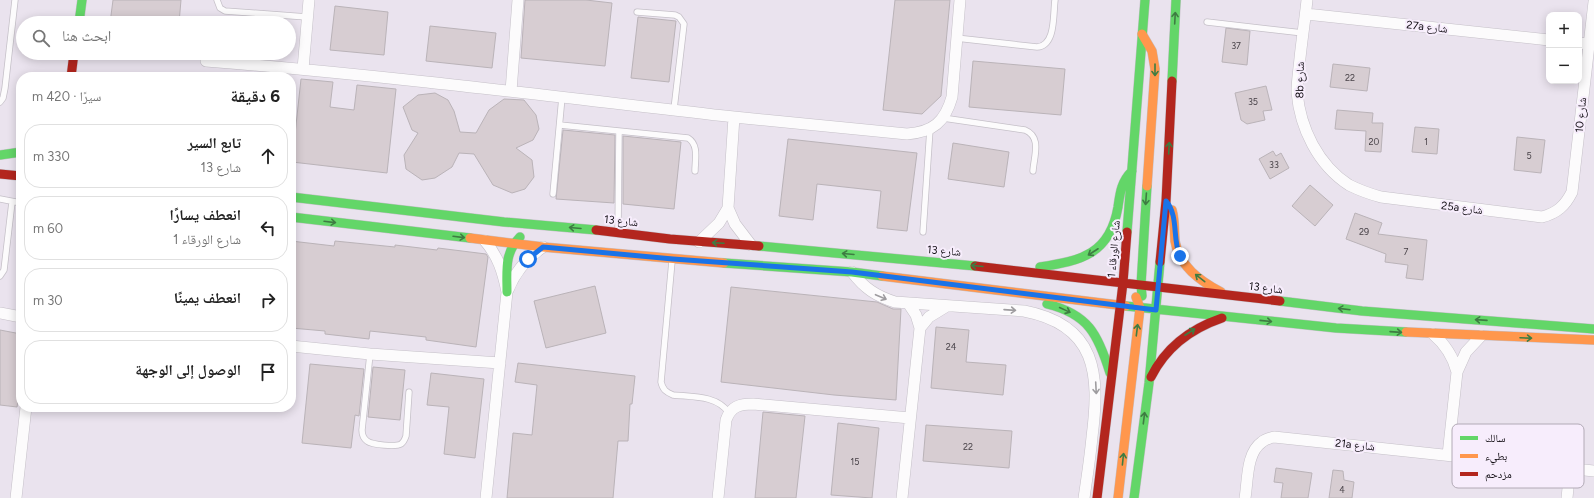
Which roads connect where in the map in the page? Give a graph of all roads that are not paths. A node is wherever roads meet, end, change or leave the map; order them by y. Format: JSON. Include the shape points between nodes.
{"nodes":[{"id":1,"x":15,"y":0,"type":"edge"},
{"id":2,"x":82,"y":0,"type":"edge"},
{"id":3,"x":217,"y":0,"type":"edge"},
{"id":4,"x":309,"y":0,"type":"edge"},
{"id":5,"x":518,"y":0,"type":"edge"},
{"id":6,"x":960,"y":0,"type":"edge"},
{"id":7,"x":1055,"y":0,"type":"edge"},
{"id":8,"x":1144,"y":0,"type":"edge"},
{"id":9,"x":1176,"y":0,"type":"edge"},
{"id":10,"x":1307,"y":0,"type":"edge"},
{"id":11,"x":1594,"y":2,"type":"edge"},
{"id":12,"x":637,"y":12,"type":"dead end"},
{"id":13,"x":1306,"y":14,"type":"junction"},
{"id":14,"x":79,"y":16,"type":"edge"},
{"id":15,"x":294,"y":16,"type":"edge"},
{"id":16,"x":296,"y":16,"type":"edge"},
{"id":17,"x":308,"y":17,"type":"junction"},
{"id":18,"x":1207,"y":22,"type":"dead end"},
{"id":19,"x":1303,"y":33,"type":"junction"},
{"id":20,"x":1142,"y":34,"type":"junction"},
{"id":21,"x":956,"y":38,"type":"junction"},
{"id":22,"x":1546,"y":40,"type":"edge"},
{"id":23,"x":1584,"y":43,"type":"edge"},
{"id":24,"x":73,"y":60,"type":"edge"},
{"id":25,"x":206,"y":61,"type":"dead end"},
{"id":26,"x":303,"y":69,"type":"junction"},
{"id":27,"x":72,"y":72,"type":"edge"},
{"id":28,"x":511,"y":91,"type":"junction"},
{"id":29,"x":562,"y":96,"type":"junction"},
{"id":30,"x":0,"y":102,"type":"edge"},
{"id":31,"x":674,"y":109,"type":"junction"},
{"id":32,"x":734,"y":117,"type":"junction"},
{"id":33,"x":943,"y":118,"type":"junction"},
{"id":34,"x":560,"y":124,"type":"junction"},
{"id":35,"x":930,"y":129,"type":"junction"},
{"id":36,"x":618,"y":131,"type":"junction"},
{"id":37,"x":16,"y":153,"type":"edge"},
{"id":38,"x":0,"y":155,"type":"edge"},
{"id":39,"x":1133,"y":170,"type":"junction"},
{"id":40,"x":695,"y":171,"type":"dead end"},
{"id":41,"x":1033,"y":171,"type":"dead end"},
{"id":42,"x":0,"y":174,"type":"edge"},
{"id":43,"x":1335,"y":174,"type":"joint"},
{"id":44,"x":16,"y":176,"type":"edge"},
{"id":45,"x":1574,"y":181,"type":"joint"},
{"id":46,"x":553,"y":194,"type":"dead end"},
{"id":47,"x":296,"y":198,"type":"edge"},
{"id":48,"x":0,"y":199,"type":"edge"},
{"id":49,"x":1166,"y":201,"type":"junction"},
{"id":50,"x":12,"y":202,"type":"junction"},
{"id":51,"x":16,"y":202,"type":"edge"},
{"id":52,"x":728,"y":208,"type":"junction"},
{"id":53,"x":296,"y":218,"type":"edge"},
{"id":54,"x":618,"y":232,"type":"junction"},
{"id":55,"x":923,"y":232,"type":"dead end"},
{"id":56,"x":485,"y":240,"type":"junction"},
{"id":57,"x":698,"y":242,"type":"junction"},
{"id":58,"x":512,"y":244,"type":"junction"},
{"id":59,"x":751,"y":244,"type":"junction"},
{"id":60,"x":543,"y":247,"type":"junction"},
{"id":61,"x":673,"y":259,"type":"junction"},
{"id":62,"x":1016,"y":270,"type":"junction"},
{"id":63,"x":852,"y":272,"type":"junction"},
{"id":64,"x":0,"y":276,"type":"edge"},
{"id":65,"x":1123,"y":283,"type":"junction"},
{"id":66,"x":1141,"y":285,"type":"junction"},
{"id":67,"x":1158,"y":287,"type":"junction"},
{"id":68,"x":507,"y":292,"type":"junction"},
{"id":69,"x":1016,"y":293,"type":"junction"},
{"id":70,"x":1234,"y":296,"type":"junction"},
{"id":71,"x":908,"y":303,"type":"junction"},
{"id":72,"x":947,"y":306,"type":"junction"},
{"id":73,"x":1121,"y":306,"type":"junction"},
{"id":74,"x":1140,"y":308,"type":"junction"},
{"id":75,"x":1156,"y":310,"type":"junction"},
{"id":76,"x":0,"y":313,"type":"edge"},
{"id":77,"x":16,"y":316,"type":"edge"},
{"id":78,"x":1227,"y":317,"type":"junction"},
{"id":79,"x":920,"y":328,"type":"junction"},
{"id":80,"x":1594,"y":329,"type":"edge"},
{"id":81,"x":1433,"y":334,"type":"junction"},
{"id":82,"x":1481,"y":336,"type":"junction"},
{"id":83,"x":1594,"y":340,"type":"edge"},
{"id":84,"x":296,"y":347,"type":"edge"},
{"id":85,"x":370,"y":354,"type":"junction"},
{"id":86,"x":500,"y":363,"type":"junction"},
{"id":87,"x":1457,"y":372,"type":"junction"},
{"id":88,"x":1112,"y":380,"type":"junction"},
{"id":89,"x":1149,"y":383,"type":"junction"},
{"id":90,"x":409,"y":392,"type":"dead end"},
{"id":91,"x":25,"y":412,"type":"edge"},
{"id":92,"x":729,"y":413,"type":"junction"},
{"id":93,"x":910,"y":418,"type":"junction"},
{"id":94,"x":1448,"y":455,"type":"junction"},
{"id":95,"x":1452,"y":455,"type":"edge"},
{"id":96,"x":1584,"y":470,"type":"edge"},
{"id":97,"x":1594,"y":471,"type":"edge"},
{"id":98,"x":1568,"y":488,"type":"edge"},
{"id":99,"x":16,"y":498,"type":"edge"},
{"id":100,"x":486,"y":498,"type":"edge"},
{"id":101,"x":718,"y":498,"type":"edge"},
{"id":102,"x":902,"y":498,"type":"edge"},
{"id":103,"x":1084,"y":498,"type":"edge"},
{"id":104,"x":1097,"y":498,"type":"edge"},
{"id":105,"x":1118,"y":498,"type":"edge"},
{"id":106,"x":1134,"y":498,"type":"edge"},
{"id":107,"x":1245,"y":498,"type":"edge"},
{"id":108,"x":1567,"y":498,"type":"edge"}],
"edges":[{"from":1,"to":30,"type":"lane","via":[[6,88]]},
{"from":2,"to":14,"type":"street"},
{"from":3,"to":15,"type":"lane","via":[[220,8],[225,11]]},
{"from":4,"to":17,"type":"street"},
{"from":5,"to":28,"type":"street"},
{"from":6,"to":21,"type":"street"},
{"from":7,"to":21,"type":"lane","via":[[1051,36],[1044,45],[1037,47]]},
{"from":8,"to":20,"type":"street","name":"شارع الورقاء 1"},
{"from":49,"to":9,"type":"street","one_way":true},
{"from":10,"to":13,"type":"street","name":"8b شارع"},
{"from":11,"to":23,"type":"street","name":"شارع 10"},
{"from":12,"to":31,"type":"lane","via":[[675,15],[684,24]]},
{"from":13,"to":19,"type":"street","name":"8b شارع"},
{"from":13,"to":22,"type":"street","name":"27a شارع"},
{"from":16,"to":17,"type":"lane"},
{"from":17,"to":26,"type":"street"},
{"from":18,"to":19,"type":"lane"},
{"from":19,"to":43,"type":"street","name":"8b شارع","via":[[1297,90],[1300,114],[1308,136]]},
{"from":20,"to":39,"type":"street","name":"شارع الورقاء 1"},
{"from":20,"to":66,"type":"street","one_way":true,"via":[[1152,51],[1155,69]]},
{"from":21,"to":33,"type":"street","via":[[952,97]]},
{"from":23,"to":45,"type":"street","name":"شارع 10"},
{"from":24,"to":27,"type":"street"},
{"from":25,"to":26,"type":"street"},
{"from":26,"to":28,"type":"street"},
{"from":28,"to":29,"type":"street"},
{"from":29,"to":31,"type":"street"},
{"from":29,"to":34,"type":"lane"},
{"from":31,"to":32,"type":"street"},
{"from":32,"to":35,"type":"street","via":[[907,134]]},
{"from":32,"to":52,"type":"street"},
{"from":33,"to":35,"type":"street"},
{"from":33,"to":41,"type":"lane","via":[[1030,132],[1036,141]]},
{"from":34,"to":36,"type":"lane"},
{"from":34,"to":46,"type":"lane"},
{"from":35,"to":55,"type":"lane"},
{"from":36,"to":40,"type":"lane","via":[[688,138],[696,145]]},
{"from":36,"to":54,"type":"lane"},
{"from":37,"to":38,"type":"street"},
{"from":39,"to":62,"type":"street","one_way":true,"via":[[1121,184],[1116,220],[1102,245],[1074,261]]},
{"from":39,"to":65,"type":"street","name":"شارع الورقاء 1"},
{"from":42,"to":44,"type":"street"},
{"from":43,"to":45,"type":"street","name":"25a شارع","via":[[1365,192],[1381,197],[1542,217],[1561,209],[1568,201]]},
{"from":54,"to":47,"type":"street","name":"شارع 13","one_way":true,"via":[[496,221]]},
{"from":48,"to":50,"type":"lane"},
{"from":49,"to":67,"type":"street"},
{"from":70,"to":49,"type":"street","one_way":true,"via":[[1208,285],[1184,263],[1175,242],[1173,211]]},
{"from":50,"to":51,"type":"lane"},
{"from":50,"to":64,"type":"lane","via":[[4,270]]},
{"from":52,"to":57,"type":"street","via":[[719,223]]},
{"from":52,"to":59,"type":"street","via":[[735,224]]},
{"from":53,"to":56,"type":"street","one_way":true},
{"from":54,"to":57,"type":"street","name":"شارع 13"},
{"from":54,"to":58,"type":"street","via":[[593,237],[528,233]]},
{"from":56,"to":58,"type":"street"},
{"from":56,"to":68,"type":"street","via":[[502,269]]},
{"from":59,"to":57,"type":"street","name":"شارع 13","one_way":true},
{"from":58,"to":60,"type":"street"},
{"from":58,"to":68,"type":"street","via":[[507,258]]},
{"from":62,"to":59,"type":"street","name":"شارع 13","one_way":true},
{"from":60,"to":61,"type":"street"},
{"from":60,"to":68,"type":"street","via":[[521,267]]},
{"from":61,"to":63,"type":"street"},
{"from":61,"to":92,"type":"lane","via":[[661,382],[663,388],[673,395],[715,401]]},
{"from":62,"to":65,"type":"street","name":"شارع 13"},
{"from":63,"to":69,"type":"street"},
{"from":63,"to":71,"type":"street","one_way":true,"via":[[870,292],[895,302]]},
{"from":65,"to":66,"type":"street","name":"شارع 13"},
{"from":65,"to":73,"type":"street","name":"شارع الورقاء 1"},
{"from":65,"to":74,"type":"street","via":[[1134,294]]},
{"from":66,"to":67,"type":"street","name":"شارع 13"},
{"from":66,"to":75,"type":"street","via":[[1144,300]]},
{"from":67,"to":70,"type":"street","name":"شارع 13"},
{"from":67,"to":75,"type":"street"},
{"from":68,"to":86,"type":"street"},
{"from":69,"to":73,"type":"street"},
{"from":69,"to":88,"type":"street","one_way":true,"via":[[1030,301],[1060,308],[1085,322],[1102,347]]},
{"from":80,"to":70,"type":"street","name":"شارع 13","one_way":true,"via":[[1362,311]]},
{"from":71,"to":72,"type":"street"},
{"from":71,"to":79,"type":"street","via":[[916,314]]},
{"from":72,"to":79,"type":"street","via":[[929,317]]},
{"from":72,"to":103,"type":"street","one_way":true,"via":[[1040,314],[1055,320],[1079,340],[1089,357],[1096,386]]},
{"from":73,"to":74,"type":"street"},
{"from":73,"to":88,"type":"street","name":"شارع الورقاء 1"},
{"from":74,"to":75,"type":"street"},
{"from":105,"to":74,"type":"street","one_way":true},
{"from":75,"to":78,"type":"street"},
{"from":75,"to":89,"type":"street"},
{"from":76,"to":77,"type":"street"},
{"from":78,"to":81,"type":"street","one_way":true},
{"from":89,"to":78,"type":"street","one_way":true,"via":[[1161,359],[1179,340],[1202,325]]},
{"from":79,"to":93,"type":"street"},
{"from":81,"to":82,"type":"street"},
{"from":81,"to":87,"type":"street","via":[[1449,351]]},
{"from":82,"to":83,"type":"street","one_way":true},
{"from":82,"to":87,"type":"street","via":[[1466,352]]},
{"from":84,"to":85,"type":"street"},
{"from":85,"to":86,"type":"street"},
{"from":85,"to":90,"type":"lane","via":[[362,430],[366,440],[373,444],[393,445],[399,445],[404,441]]},
{"from":86,"to":100,"type":"street"},
{"from":87,"to":94,"type":"street"},
{"from":88,"to":104,"type":"street","name":"شارع الورقاء 1"},
{"from":106,"to":89,"type":"street","one_way":true},
{"from":91,"to":99,"type":"street"},
{"from":92,"to":93,"type":"street","via":[[736,406],[753,404]]},
{"from":92,"to":101,"type":"street","via":[[726,420]]},
{"from":93,"to":102,"type":"street"},
{"from":94,"to":95,"type":"street","name":"21a شارع"},
{"from":94,"to":107,"type":"street","name":"21a شارع","via":[[1274,437],[1262,442],[1254,450]]},
{"from":96,"to":97,"type":"street","name":"21a شارع"},
{"from":98,"to":108,"type":"street"}]}
